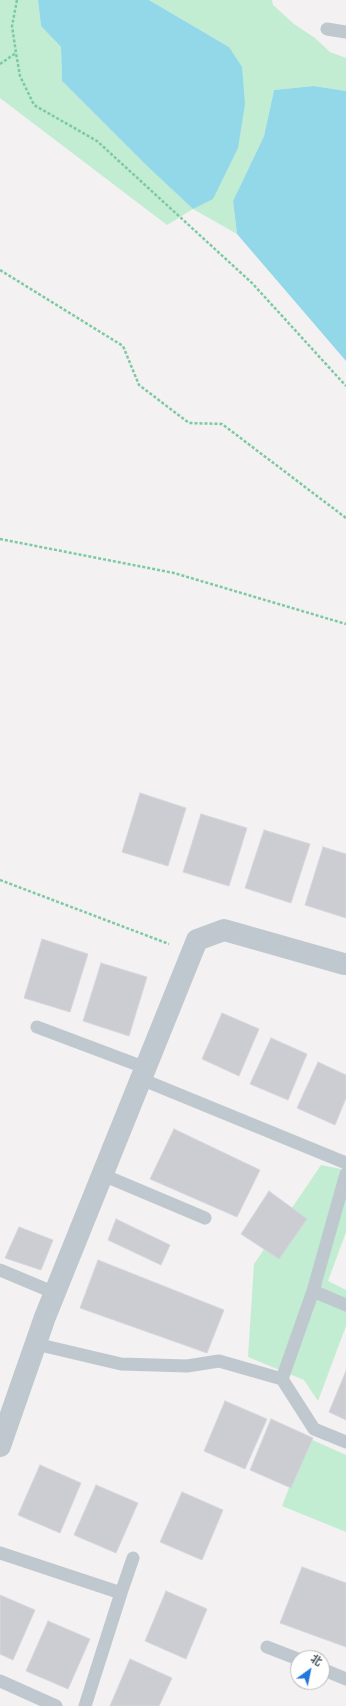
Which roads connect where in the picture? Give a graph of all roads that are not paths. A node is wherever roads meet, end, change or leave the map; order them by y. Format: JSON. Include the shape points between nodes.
{"nodes":[{"id":1,"x":327,"y":29,"type":"dead end"},
{"id":2,"x":346,"y":32,"type":"edge"},
{"id":3,"x":344,"y":964,"type":"dead end"},
{"id":4,"x":37,"y":1027,"type":"dead end"},
{"id":5,"x":143,"y":1073,"type":"junction"},
{"id":6,"x":346,"y":1163,"type":"edge"},
{"id":7,"x":346,"y":1174,"type":"edge"},
{"id":8,"x":103,"y":1175,"type":"junction"},
{"id":9,"x":205,"y":1218,"type":"dead end"},
{"id":10,"x":0,"y":1270,"type":"edge"},
{"id":11,"x":313,"y":1291,"type":"junction"},
{"id":12,"x":55,"y":1293,"type":"junction"},
{"id":13,"x":346,"y":1305,"type":"edge"},
{"id":14,"x":36,"y":1344,"type":"junction"},
{"id":15,"x":282,"y":1378,"type":"junction"},
{"id":16,"x":346,"y":1442,"type":"edge"},
{"id":17,"x":0,"y":1446,"type":"edge"},
{"id":18,"x":0,"y":1553,"type":"edge"},
{"id":19,"x":133,"y":1558,"type":"dead end"},
{"id":20,"x":121,"y":1593,"type":"junction"},
{"id":21,"x":267,"y":1647,"type":"dead end"},
{"id":22,"x":290,"y":1656,"type":"edge"},
{"id":23,"x":330,"y":1672,"type":"edge"},
{"id":24,"x":346,"y":1679,"type":"edge"},
{"id":25,"x":0,"y":1681,"type":"edge"},
{"id":26,"x":56,"y":1706,"type":"edge"},
{"id":27,"x":85,"y":1706,"type":"edge"}],
"edges":[{"from":1,"to":2,"type":"lane"},
{"from":3,"to":5,"type":"street","via":[[224,930],[197,940]]},
{"from":4,"to":5,"type":"lane"},
{"from":5,"to":6,"type":"lane"},
{"from":5,"to":8,"type":"street"},
{"from":7,"to":11,"type":"lane"},
{"from":8,"to":9,"type":"lane"},
{"from":8,"to":12,"type":"street"},
{"from":10,"to":12,"type":"lane"},
{"from":11,"to":13,"type":"lane"},
{"from":11,"to":15,"type":"lane"},
{"from":12,"to":14,"type":"street"},
{"from":14,"to":15,"type":"lane","via":[[121,1364],[187,1366],[219,1361]]},
{"from":14,"to":17,"type":"street"},
{"from":15,"to":16,"type":"lane","via":[[314,1429]]},
{"from":18,"to":20,"type":"lane"},
{"from":19,"to":20,"type":"lane"},
{"from":20,"to":27,"type":"lane"},
{"from":21,"to":22,"type":"lane"},
{"from":23,"to":24,"type":"lane"},
{"from":25,"to":26,"type":"lane"}]}
